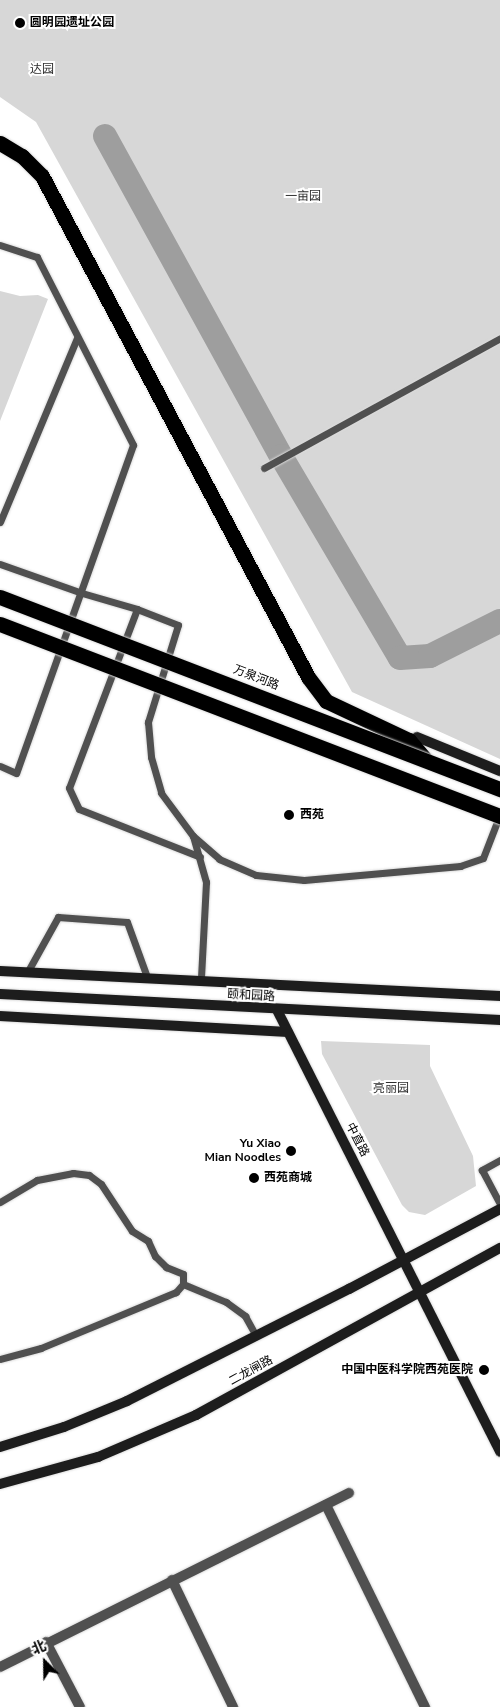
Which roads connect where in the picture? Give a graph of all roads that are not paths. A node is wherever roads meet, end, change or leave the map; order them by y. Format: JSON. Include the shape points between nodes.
{"nodes":[{"id":1,"x":0,"y":143,"type":"edge"},
{"id":2,"x":0,"y":245,"type":"edge"},
{"id":3,"x":77,"y":338,"type":"junction"},
{"id":4,"x":500,"y":338,"type":"edge"},
{"id":5,"x":264,"y":468,"type":"dead end"},
{"id":6,"x":0,"y":522,"type":"edge"},
{"id":7,"x":0,"y":564,"type":"edge"},
{"id":8,"x":82,"y":593,"type":"junction"},
{"id":9,"x":0,"y":596,"type":"edge"},
{"id":10,"x":137,"y":609,"type":"junction"},
{"id":11,"x":0,"y":624,"type":"edge"},
{"id":12,"x":417,"y":737,"type":"dead end"},
{"id":13,"x":425,"y":759,"type":"junction"},
{"id":14,"x":0,"y":766,"type":"edge"},
{"id":15,"x":500,"y":771,"type":"edge"},
{"id":16,"x":500,"y":789,"type":"edge"},
{"id":17,"x":500,"y":815,"type":"edge"},
{"id":18,"x":193,"y":836,"type":"junction"},
{"id":19,"x":200,"y":857,"type":"junction"},
{"id":20,"x":0,"y":971,"type":"edge"},
{"id":21,"x":28,"y":971,"type":"junction"},
{"id":22,"x":147,"y":978,"type":"junction"},
{"id":23,"x":201,"y":979,"type":"junction"},
{"id":24,"x":0,"y":994,"type":"edge"},
{"id":25,"x":500,"y":996,"type":"edge"},
{"id":26,"x":277,"y":1010,"type":"junction"},
{"id":27,"x":0,"y":1016,"type":"edge"},
{"id":28,"x":500,"y":1020,"type":"edge"},
{"id":29,"x":288,"y":1032,"type":"junction"},
{"id":30,"x":500,"y":1160,"type":"edge"},
{"id":31,"x":0,"y":1202,"type":"edge"},
{"id":32,"x":500,"y":1204,"type":"edge"},
{"id":33,"x":500,"y":1209,"type":"edge"},
{"id":34,"x":500,"y":1248,"type":"edge"},
{"id":35,"x":404,"y":1260,"type":"junction"},
{"id":36,"x":183,"y":1284,"type":"junction"},
{"id":37,"x":420,"y":1292,"type":"junction"},
{"id":38,"x":256,"y":1336,"type":"junction"},
{"id":39,"x":0,"y":1359,"type":"edge"},
{"id":40,"x":0,"y":1447,"type":"edge"},
{"id":41,"x":500,"y":1452,"type":"edge"},
{"id":42,"x":0,"y":1484,"type":"edge"},
{"id":43,"x":349,"y":1493,"type":"dead end"},
{"id":44,"x":326,"y":1505,"type":"junction"},
{"id":45,"x":172,"y":1580,"type":"junction"},
{"id":46,"x":46,"y":1642,"type":"junction"},
{"id":47,"x":0,"y":1666,"type":"edge"},
{"id":48,"x":80,"y":1707,"type":"edge"},
{"id":49,"x":233,"y":1707,"type":"edge"},
{"id":50,"x":425,"y":1707,"type":"edge"}],
"edges":[{"from":1,"to":13,"type":"highway","via":[[22,156],[42,176],[308,677],[326,701],[409,740]]},
{"from":2,"to":3,"type":"lane","via":[[37,256]]},
{"from":3,"to":6,"type":"lane"},
{"from":3,"to":8,"type":"lane","via":[[133,445]]},
{"from":4,"to":5,"type":"lane"},
{"from":7,"to":8,"type":"lane"},
{"from":8,"to":10,"type":"lane"},
{"from":8,"to":14,"type":"lane","via":[[16,773]]},
{"from":9,"to":13,"type":"highway","name":"万泉河路","bridge":true},
{"from":10,"to":18,"type":"lane","via":[[178,625],[148,722],[151,757],[161,793]]},
{"from":10,"to":19,"type":"lane","via":[[69,788],[79,808]]},
{"from":11,"to":17,"type":"highway","bridge":true},
{"from":12,"to":15,"type":"main road"},
{"from":13,"to":16,"type":"highway","name":"万泉河路","bridge":true},
{"from":17,"to":18,"type":"lane","via":[[484,858],[460,866],[304,880],[256,875],[220,860]]},
{"from":18,"to":19,"type":"lane"},
{"from":19,"to":23,"type":"lane","via":[[206,882]]},
{"from":20,"to":21,"type":"main road","name":"颐和园路"},
{"from":21,"to":22,"type":"main road","name":"颐和园路"},
{"from":21,"to":22,"type":"lane","via":[[58,917],[127,922]]},
{"from":22,"to":23,"type":"main road","name":"颐和园路"},
{"from":23,"to":25,"type":"main road","name":"颐和园路"},
{"from":24,"to":26,"type":"main road","name":"颐和园路"},
{"from":26,"to":28,"type":"main road","name":"颐和园路"},
{"from":26,"to":29,"type":"main road","name":"中直路"},
{"from":27,"to":29,"type":"main road"},
{"from":29,"to":35,"type":"main road","name":"中直路"},
{"from":30,"to":32,"type":"lane","via":[[482,1170]]},
{"from":31,"to":36,"type":"lane","via":[[37,1180],[73,1173],[89,1175],[101,1184],[132,1231],[148,1241],[155,1256],[166,1267],[183,1274]]},
{"from":33,"to":35,"type":"main road"},
{"from":34,"to":37,"type":"main road","name":"二龙闸路"},
{"from":35,"to":37,"type":"main road","name":"中直路"},
{"from":35,"to":38,"type":"main road"},
{"from":36,"to":38,"type":"lane","via":[[226,1302],[246,1316]]},
{"from":36,"to":39,"type":"lane","via":[[176,1292],[41,1348]]},
{"from":37,"to":41,"type":"main road"},
{"from":37,"to":42,"type":"main road","name":"二龙闸路","via":[[196,1415],[98,1457]]},
{"from":38,"to":40,"type":"main road","via":[[127,1401],[64,1427]]},
{"from":43,"to":44,"type":"street"},
{"from":44,"to":45,"type":"street"},
{"from":44,"to":50,"type":"street"},
{"from":45,"to":46,"type":"street"},
{"from":45,"to":49,"type":"street"},
{"from":46,"to":47,"type":"street"},
{"from":46,"to":48,"type":"street"}]}
